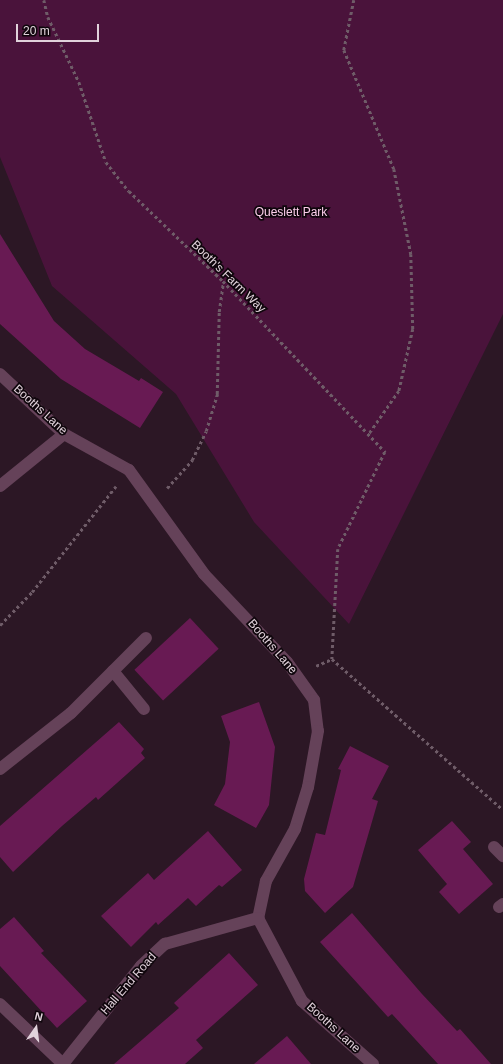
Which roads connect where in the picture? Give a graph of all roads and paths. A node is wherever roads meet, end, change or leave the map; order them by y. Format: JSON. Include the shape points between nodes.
{"nodes":[{"id":1,"x":44,"y":0,"type":"edge"},
{"id":2,"x":354,"y":0,"type":"edge"},
{"id":3,"x":223,"y":281,"type":"junction"},
{"id":4,"x":0,"y":374,"type":"edge"},
{"id":5,"x":64,"y":434,"type":"junction"},
{"id":6,"x":369,"y":434,"type":"junction"},
{"id":7,"x":129,"y":470,"type":"junction"},
{"id":8,"x":0,"y":486,"type":"edge"},
{"id":9,"x":153,"y":501,"type":"junction"},
{"id":10,"x":0,"y":625,"type":"edge"},
{"id":11,"x":146,"y":638,"type":"dead end"},
{"id":12,"x":113,"y":671,"type":"junction"},
{"id":13,"x":144,"y":709,"type":"dead end"},
{"id":14,"x":0,"y":769,"type":"edge"},
{"id":15,"x":503,"y":810,"type":"edge"},
{"id":16,"x":494,"y":847,"type":"dead end"},
{"id":17,"x":503,"y":856,"type":"edge"},
{"id":18,"x":258,"y":918,"type":"junction"},
{"id":19,"x":0,"y":1004,"type":"edge"},
{"id":20,"x":63,"y":1064,"type":"edge"},
{"id":21,"x":373,"y":1064,"type":"edge"}],
"edges":[{"from":1,"to":3,"type":"path","name":"Booth's Farm Way","via":[[48,17],[79,82],[106,162],[129,191],[176,240]]},
{"from":2,"to":6,"type":"path","via":[[344,50],[394,169],[411,254],[413,329],[399,391]]},
{"from":3,"to":6,"type":"path","name":"Booth's Farm Way"},
{"from":3,"to":9,"type":"path","via":[[219,312],[217,394],[206,431],[192,460]]},
{"from":4,"to":5,"type":"street","name":"Booths Lane"},
{"from":5,"to":7,"type":"street","name":"Booths Lane"},
{"from":5,"to":8,"type":"street"},
{"from":6,"to":15,"type":"path","name":"Booth's Farm Way","via":[[385,452],[338,549],[332,659]]},
{"from":7,"to":9,"type":"street","name":"Booths Lane"},
{"from":7,"to":10,"type":"path","via":[[32,592]]},
{"from":9,"to":18,"type":"street","name":"Booths Lane","via":[[204,574],[287,662],[314,700],[318,731],[308,787],[295,829],[266,881]]},
{"from":11,"to":12,"type":"street"},
{"from":12,"to":13,"type":"street"},
{"from":12,"to":14,"type":"street","via":[[70,713]]},
{"from":16,"to":17,"type":"street"},
{"from":18,"to":20,"type":"street","name":"Hall End Road","via":[[165,944],[141,966]]},
{"from":18,"to":21,"type":"street","name":"Booths Lane","via":[[302,1001]]},
{"from":19,"to":20,"type":"street","name":"Hall End Road"}]}
